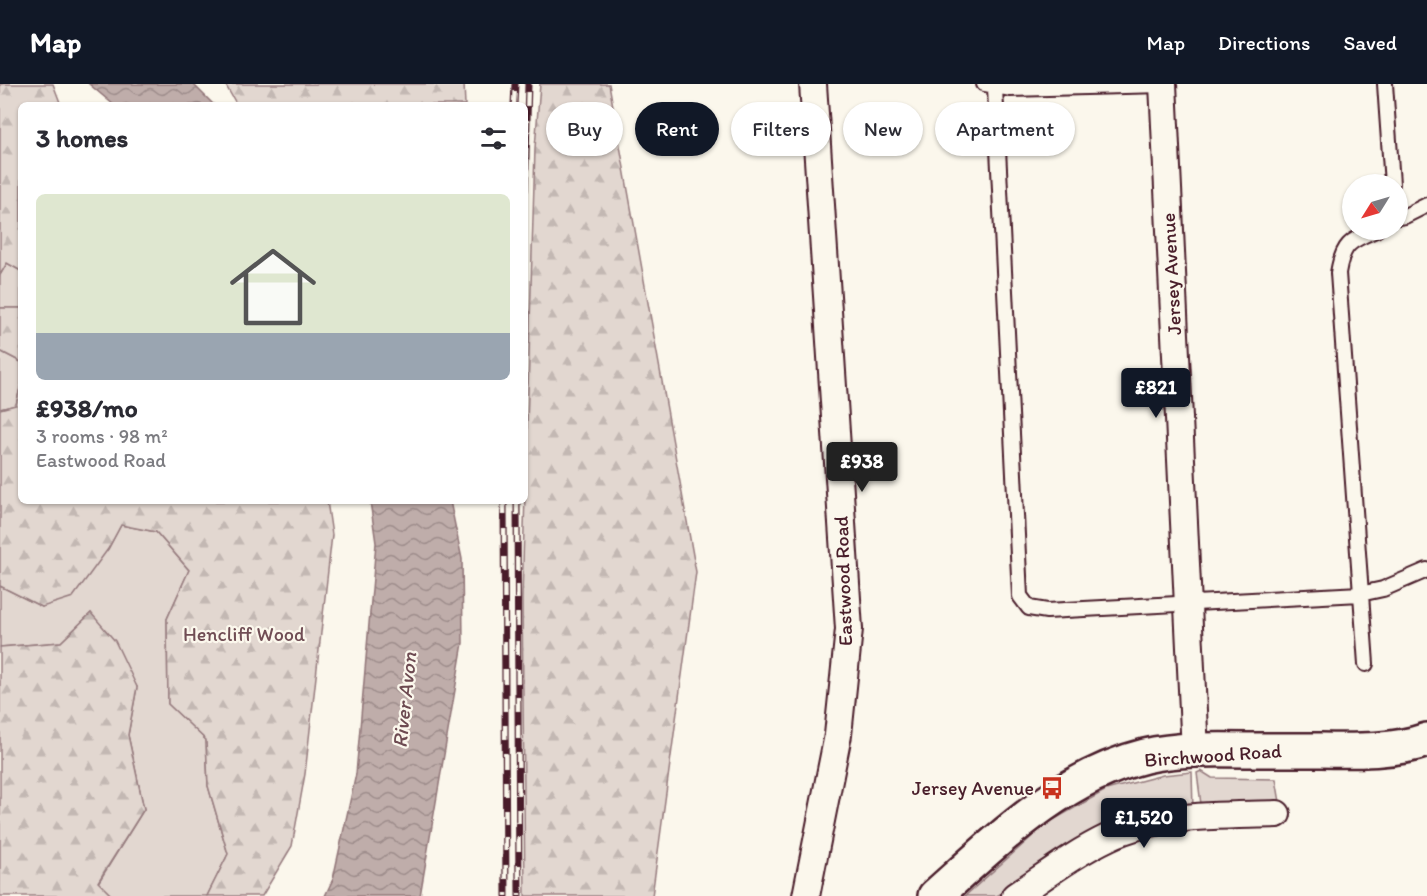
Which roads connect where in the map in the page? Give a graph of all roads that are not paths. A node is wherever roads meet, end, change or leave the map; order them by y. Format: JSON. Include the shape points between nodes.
{"nodes":[{"id":1,"x":813,"y":84,"type":"edge"},
{"id":2,"x":1385,"y":84,"type":"edge"},
{"id":3,"x":1163,"y":85,"type":"edge"},
{"id":4,"x":989,"y":86,"type":"edge"},
{"id":5,"x":1010,"y":87,"type":"edge"},
{"id":6,"x":1391,"y":174,"type":"edge"},
{"id":7,"x":1427,"y":205,"type":"edge"},
{"id":8,"x":1408,"y":214,"type":"edge"},
{"id":9,"x":1354,"y":240,"type":"edge"},
{"id":10,"x":1427,"y":570,"type":"edge"},
{"id":11,"x":1360,"y":594,"type":"junction"},
{"id":12,"x":1186,"y":604,"type":"junction"},
{"id":13,"x":1366,"y":664,"type":"dead end"},
{"id":14,"x":1427,"y":740,"type":"edge"},
{"id":15,"x":1195,"y":752,"type":"junction"},
{"id":16,"x":1277,"y":814,"type":"dead end"},
{"id":17,"x":806,"y":896,"type":"edge"},
{"id":18,"x":935,"y":896,"type":"edge"},
{"id":19,"x":1015,"y":896,"type":"edge"}],
"edges":[{"from":1,"to":17,"type":"street","name":"Eastwood Road","via":[[849,629],[838,735]]},
{"from":2,"to":6,"type":"lane"},
{"from":3,"to":5,"type":"lane"},
{"from":3,"to":12,"type":"street","name":"Jersey Avenue"},
{"from":4,"to":5,"type":"lane"},
{"from":4,"to":12,"type":"lane","via":[[1020,596],[1029,608],[1047,611]]},
{"from":7,"to":8,"type":"lane"},
{"from":9,"to":11,"type":"lane","via":[[1341,252],[1338,273]]},
{"from":10,"to":11,"type":"lane","via":[[1383,589]]},
{"from":11,"to":12,"type":"lane"},
{"from":11,"to":13,"type":"lane"},
{"from":12,"to":15,"type":"street","name":"Jersey Avenue"},
{"from":14,"to":15,"type":"street","name":"Birchwood Road","via":[[1376,748]]},
{"from":15,"to":18,"type":"street","name":"Birchwood Road","via":[[1146,756],[1094,773],[1039,807]]},
{"from":16,"to":19,"type":"street","via":[[1196,818],[1148,825],[1111,836]]}]}
